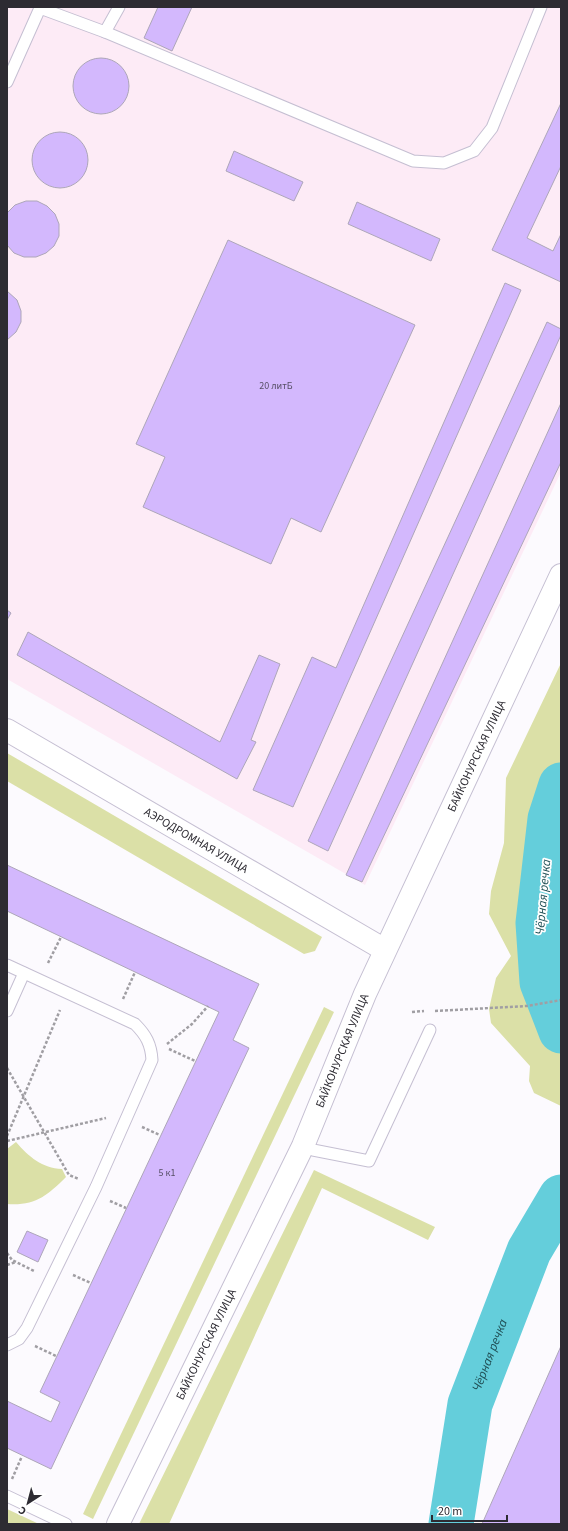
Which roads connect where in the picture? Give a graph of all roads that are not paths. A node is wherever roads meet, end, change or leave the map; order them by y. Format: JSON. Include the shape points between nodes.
{"nodes":[{"id":1,"x":119,"y":7,"type":"edge"},
{"id":2,"x":541,"y":7,"type":"edge"},
{"id":3,"x":105,"y":32,"type":"junction"},
{"id":4,"x":7,"y":82,"type":"edge"},
{"id":5,"x":561,"y":575,"type":"edge"},
{"id":6,"x":7,"y":730,"type":"edge"},
{"id":7,"x":385,"y":950,"type":"junction"},
{"id":8,"x":7,"y":965,"type":"edge"},
{"id":9,"x":24,"y":973,"type":"junction"},
{"id":10,"x":7,"y":1011,"type":"edge"},
{"id":11,"x":430,"y":1030,"type":"dead end"},
{"id":12,"x":303,"y":1146,"type":"junction"},
{"id":13,"x":7,"y":1345,"type":"edge"},
{"id":14,"x":7,"y":1496,"type":"edge"},
{"id":15,"x":66,"y":1524,"type":"edge"},
{"id":16,"x":118,"y":1524,"type":"edge"}],
"edges":[{"from":1,"to":3,"type":"lane"},
{"from":2,"to":3,"type":"lane","via":[[492,128],[474,151],[444,163],[413,162]]},
{"from":3,"to":4,"type":"lane","via":[[40,8]]},
{"from":5,"to":7,"type":"street","name":"БАЙКОНУРСКАЯ УЛИЦА"},
{"from":6,"to":7,"type":"street","name":"АЭРОДРОМНАЯ УЛИЦА"},
{"from":7,"to":12,"type":"street","name":"БАЙКОНУРСКАЯ УЛИЦА"},
{"from":8,"to":9,"type":"lane"},
{"from":9,"to":10,"type":"lane"},
{"from":9,"to":13,"type":"lane","via":[[135,1024],[146,1035],[152,1048],[152,1060],[96,1187],[27,1328],[19,1339]]},
{"from":11,"to":12,"type":"lane","via":[[369,1161]]},
{"from":12,"to":16,"type":"street","name":"БАЙКОНУРСКАЯ УЛИЦА"},
{"from":14,"to":15,"type":"lane"}]}
